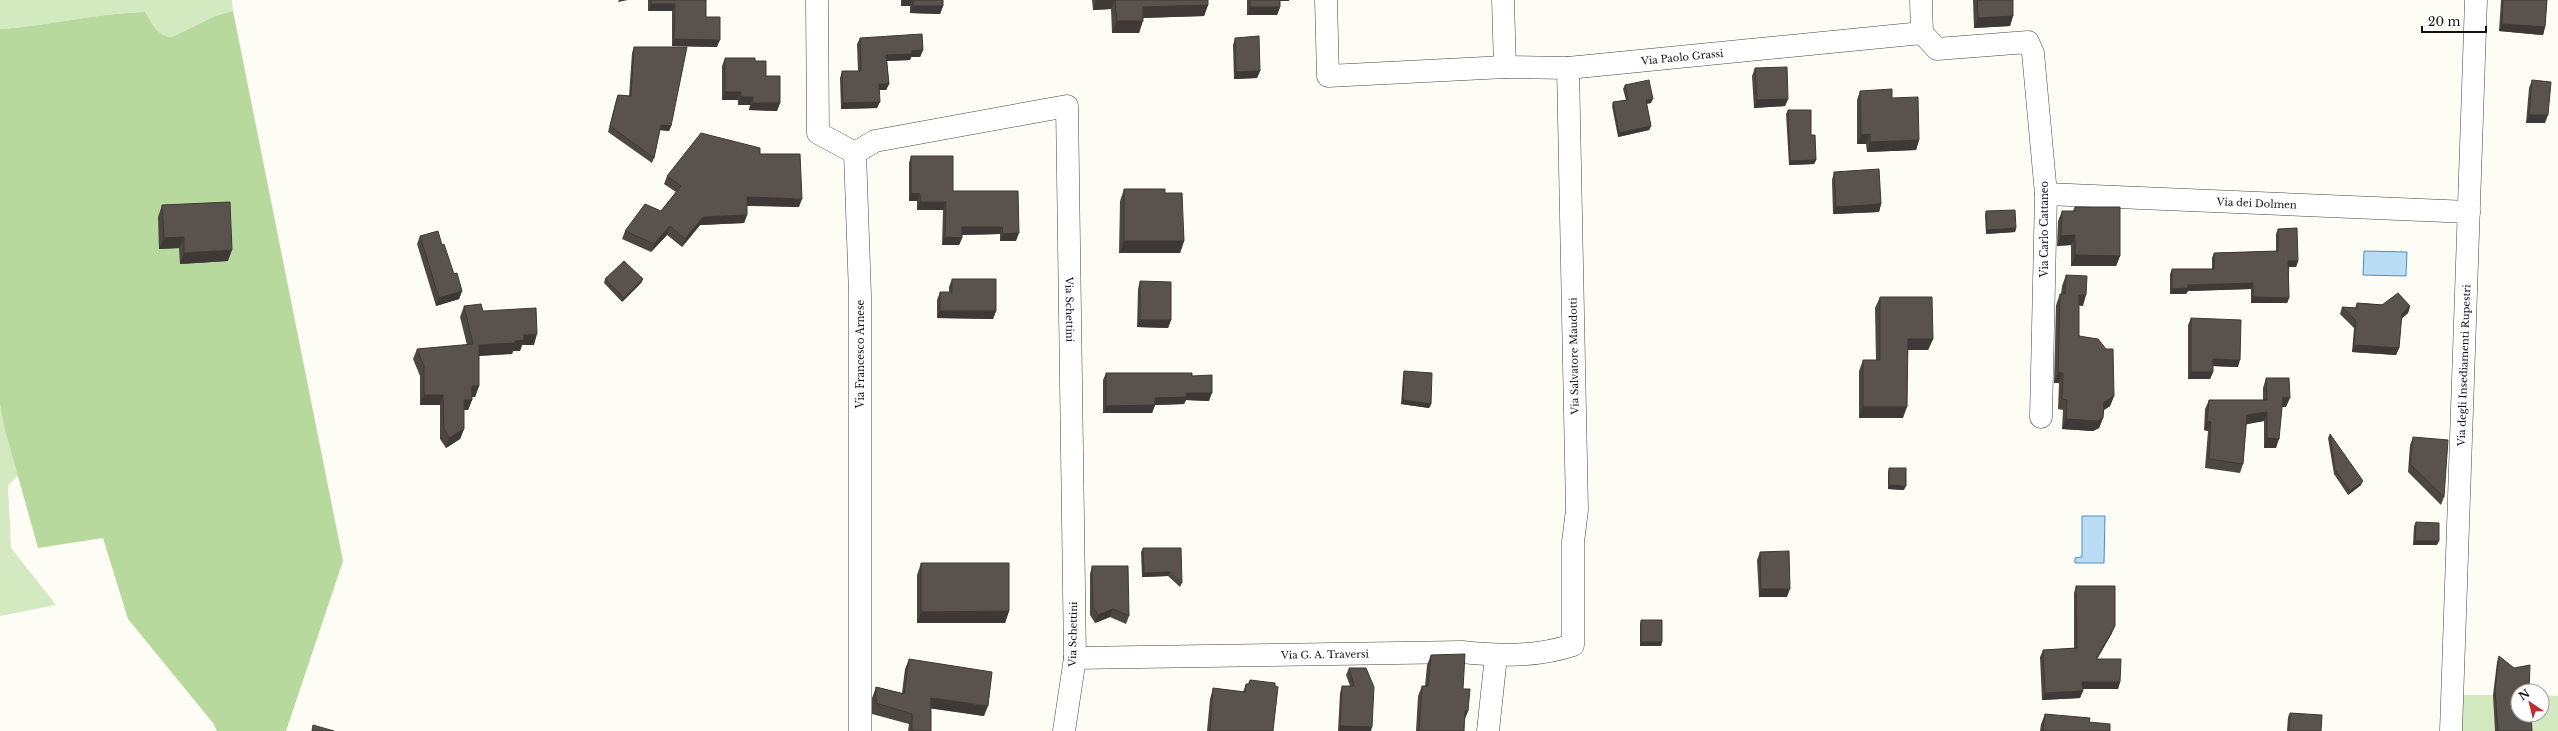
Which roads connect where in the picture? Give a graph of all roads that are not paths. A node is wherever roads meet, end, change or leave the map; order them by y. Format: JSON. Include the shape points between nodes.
{"nodes":[{"id":1,"x":817,"y":0,"type":"edge"},
{"id":2,"x":1326,"y":0,"type":"edge"},
{"id":3,"x":1503,"y":0,"type":"edge"},
{"id":4,"x":1921,"y":0,"type":"edge"},
{"id":5,"x":2476,"y":0,"type":"edge"},
{"id":6,"x":1922,"y":33,"type":"junction"},
{"id":7,"x":1505,"y":67,"type":"junction"},
{"id":8,"x":1568,"y":68,"type":"junction"},
{"id":9,"x":855,"y":153,"type":"junction"},
{"id":10,"x":2046,"y":194,"type":"junction"},
{"id":11,"x":2469,"y":212,"type":"junction"},
{"id":12,"x":2041,"y":417,"type":"dead end"},
{"id":13,"x":1573,"y":645,"type":"joint"},
{"id":14,"x":1496,"y":656,"type":"junction"},
{"id":15,"x":1074,"y":658,"type":"junction"},
{"id":16,"x":860,"y":731,"type":"edge"},
{"id":17,"x":1064,"y":731,"type":"edge"},
{"id":18,"x":1488,"y":731,"type":"edge"},
{"id":19,"x":2451,"y":731,"type":"edge"}],
"edges":[{"from":1,"to":9,"type":"street","via":[[818,133]]},
{"from":2,"to":7,"type":"street","name":"Via Paolo Grassi","via":[[1328,76]]},
{"from":3,"to":7,"type":"street"},
{"from":4,"to":6,"type":"street"},
{"from":5,"to":11,"type":"street","name":"Via degli Insediamenti Rupestri"},
{"from":6,"to":8,"type":"street","name":"Via Paolo Grassi"},
{"from":6,"to":10,"type":"street","name":"Via Carlo Cattaneo","via":[[1936,49],[2028,42],[2033,53]]},
{"from":7,"to":8,"type":"street","name":"Via Paolo Grassi"},
{"from":8,"to":13,"type":"street","name":"Via Salvatore Maudotti","via":[[1577,510],[1573,542]]},
{"from":9,"to":15,"type":"street","name":"Via Schettini","via":[[875,141],[1067,106]]},
{"from":9,"to":16,"type":"street","name":"Via Francesco Arnese","via":[[860,295]]},
{"from":10,"to":11,"type":"street","name":"Via dei Dolmen"},
{"from":10,"to":12,"type":"street","name":"Via Carlo Cattaneo"},
{"from":11,"to":19,"type":"street","name":"Via degli Insediamenti Rupestri"},
{"from":13,"to":14,"type":"street","name":"Via G. A. Traversi","via":[[1549,653]]},
{"from":14,"to":15,"type":"street","name":"Via G. A. Traversi","via":[[1462,652]]},
{"from":14,"to":18,"type":"street"},
{"from":15,"to":17,"type":"street","name":"Via Schettini"}]}
